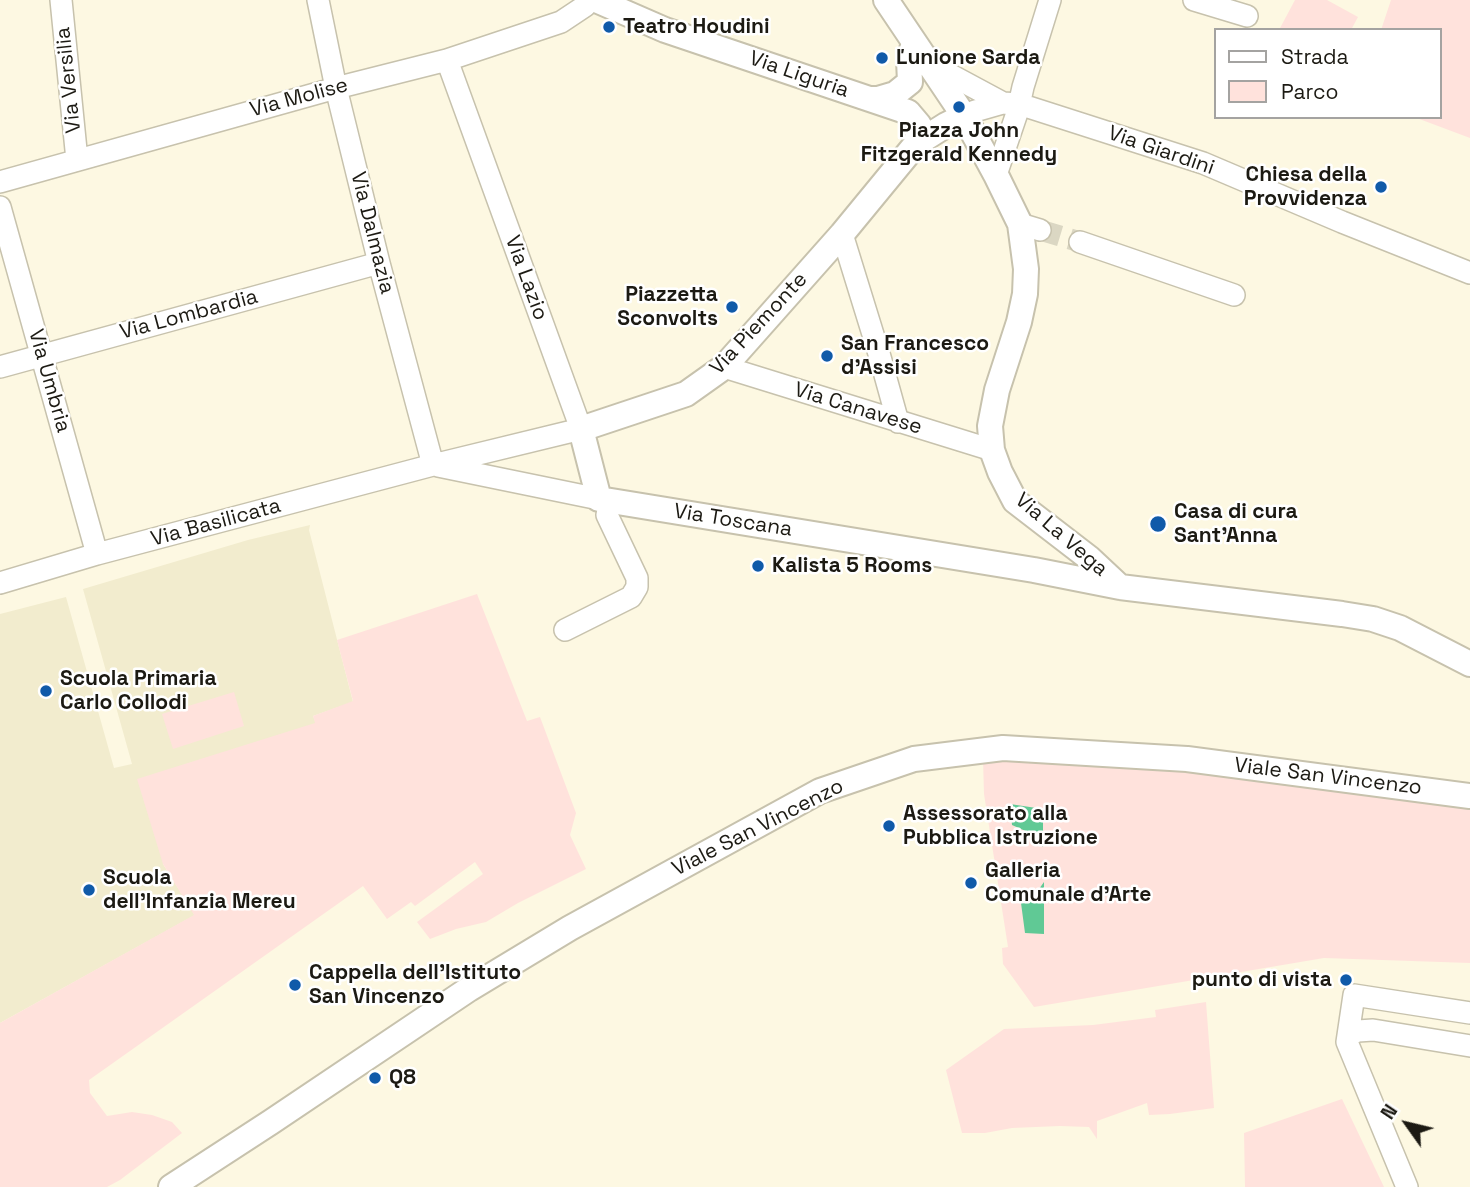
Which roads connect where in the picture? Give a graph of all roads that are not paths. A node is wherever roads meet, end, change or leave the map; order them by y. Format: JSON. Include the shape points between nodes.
{"nodes":[{"id":1,"x":61,"y":0,"type":"edge"},
{"id":2,"x":318,"y":0,"type":"edge"},
{"id":3,"x":590,"y":0,"type":"edge"},
{"id":4,"x":596,"y":0,"type":"edge"},
{"id":5,"x":886,"y":0,"type":"edge"},
{"id":6,"x":1050,"y":0,"type":"edge"},
{"id":7,"x":1194,"y":0,"type":"edge"},
{"id":8,"x":1247,"y":16,"type":"dead end"},
{"id":9,"x":914,"y":43,"type":"junction"},
{"id":10,"x":447,"y":60,"type":"junction"},
{"id":11,"x":336,"y":88,"type":"junction"},
{"id":12,"x":1015,"y":98,"type":"junction"},
{"id":13,"x":870,"y":99,"type":"junction"},
{"id":14,"x":964,"y":116,"type":"junction"},
{"id":15,"x":918,"y":135,"type":"junction"},
{"id":16,"x":77,"y":160,"type":"junction"},
{"id":17,"x":996,"y":175,"type":"junction"},
{"id":18,"x":0,"y":182,"type":"edge"},
{"id":19,"x":0,"y":207,"type":"edge"},
{"id":20,"x":842,"y":234,"type":"junction"},
{"id":21,"x":1080,"y":242,"type":"tunnel mouth"},
{"id":22,"x":379,"y":263,"type":"junction"},
{"id":23,"x":1470,"y":273,"type":"edge"},
{"id":24,"x":1234,"y":295,"type":"dead end"},
{"id":25,"x":42,"y":356,"type":"junction"},
{"id":26,"x":0,"y":367,"type":"edge"},
{"id":27,"x":724,"y":368,"type":"junction"},
{"id":28,"x":898,"y":422,"type":"junction"},
{"id":29,"x":580,"y":429,"type":"junction"},
{"id":30,"x":992,"y":450,"type":"junction"},
{"id":31,"x":433,"y":465,"type":"junction"},
{"id":32,"x":605,"y":500,"type":"junction"},
{"id":33,"x":1049,"y":528,"type":"junction"},
{"id":34,"x":97,"y":554,"type":"junction"},
{"id":35,"x":1034,"y":570,"type":"junction"},
{"id":36,"x":0,"y":583,"type":"edge"},
{"id":37,"x":1121,"y":587,"type":"junction"},
{"id":38,"x":565,"y":629,"type":"dead end"},
{"id":39,"x":1470,"y":664,"type":"edge"},
{"id":40,"x":1470,"y":796,"type":"edge"},
{"id":41,"x":1470,"y":1013,"type":"edge"},
{"id":42,"x":1349,"y":1035,"type":"junction"},
{"id":43,"x":1470,"y":1046,"type":"edge"},
{"id":44,"x":171,"y":1187,"type":"edge"},
{"id":45,"x":1407,"y":1187,"type":"edge"}],
"edges":[{"from":1,"to":16,"type":"street","name":"Via Versilia"},
{"from":2,"to":11,"type":"street","name":"Via Dalmazia"},
{"from":3,"to":10,"type":"street","name":"Via Molise","via":[[561,22]]},
{"from":4,"to":13,"type":"street","name":"Via Liguria","via":[[665,30]]},
{"from":5,"to":9,"type":"street"},
{"from":6,"to":12,"type":"street"},
{"from":7,"to":8,"type":"street"},
{"from":9,"to":12,"type":"street","via":[[949,74]]},
{"from":9,"to":13,"type":"street","via":[[910,82],[895,94]]},
{"from":9,"to":14,"type":"street"},
{"from":10,"to":11,"type":"street","name":"Via Molise"},
{"from":10,"to":29,"type":"street","name":"Via Lazio"},
{"from":11,"to":16,"type":"street","name":"Via Molise"},
{"from":11,"to":22,"type":"street","name":"Via Dalmazia"},
{"from":12,"to":14,"type":"street"},
{"from":12,"to":17,"type":"street"},
{"from":12,"to":23,"type":"street","name":"Via Giardini","via":[[1203,163]]},
{"from":13,"to":15,"type":"street","name":"Via Liguria","via":[[908,112]]},
{"from":14,"to":15,"type":"street"},
{"from":14,"to":17,"type":"street"},
{"from":15,"to":20,"type":"street","name":"Via Piemonte"},
{"from":16,"to":18,"type":"street","name":"Via Molise"},
{"from":17,"to":30,"type":"street","name":"Via La Vega","via":[[1030,227],[1025,295],[997,390],[990,426]]},
{"from":19,"to":25,"type":"street","name":"Via Umbria"},
{"from":20,"to":27,"type":"street","name":"Via Piemonte"},
{"from":20,"to":28,"type":"street"},
{"from":21,"to":24,"type":"street"},
{"from":22,"to":25,"type":"street","name":"Via Lombardia"},
{"from":22,"to":31,"type":"street","name":"Via Dalmazia"},
{"from":25,"to":26,"type":"street","name":"Via Lombardia"},
{"from":25,"to":34,"type":"street","name":"Via Umbria"},
{"from":27,"to":28,"type":"street","name":"Via Canavese"},
{"from":27,"to":29,"type":"street","name":"Via Piemonte","via":[[687,394]]},
{"from":28,"to":30,"type":"street","name":"Via Canavese"},
{"from":29,"to":31,"type":"street","name":"Via Piemonte"},
{"from":29,"to":32,"type":"street","name":"Via Lazio"},
{"from":30,"to":33,"type":"street","name":"Via La Vega","via":[[1015,500]]},
{"from":31,"to":32,"type":"street","name":"Via Toscana"},
{"from":31,"to":34,"type":"street","name":"Via Basilicata"},
{"from":32,"to":35,"type":"street","name":"Via Toscana"},
{"from":32,"to":38,"type":"street","via":[[637,587],[631,597]]},
{"from":33,"to":35,"type":"street","via":[[1046,551]]},
{"from":33,"to":37,"type":"street","name":"Via La Vega"},
{"from":34,"to":36,"type":"street","name":"Via Basilicata"},
{"from":35,"to":37,"type":"street","name":"Via Toscana"},
{"from":37,"to":39,"type":"street","name":"Via La Vega","via":[[1373,619]]},
{"from":40,"to":44,"type":"street","name":"Viale San Vincenzo","via":[[1187,759],[1003,748],[914,759],[820,791],[570,928],[469,989]]},
{"from":41,"to":42,"type":"street","via":[[1354,995]]},
{"from":42,"to":43,"type":"street","via":[[1373,1030]]},
{"from":42,"to":45,"type":"street","via":[[1347,1042]]}]}
